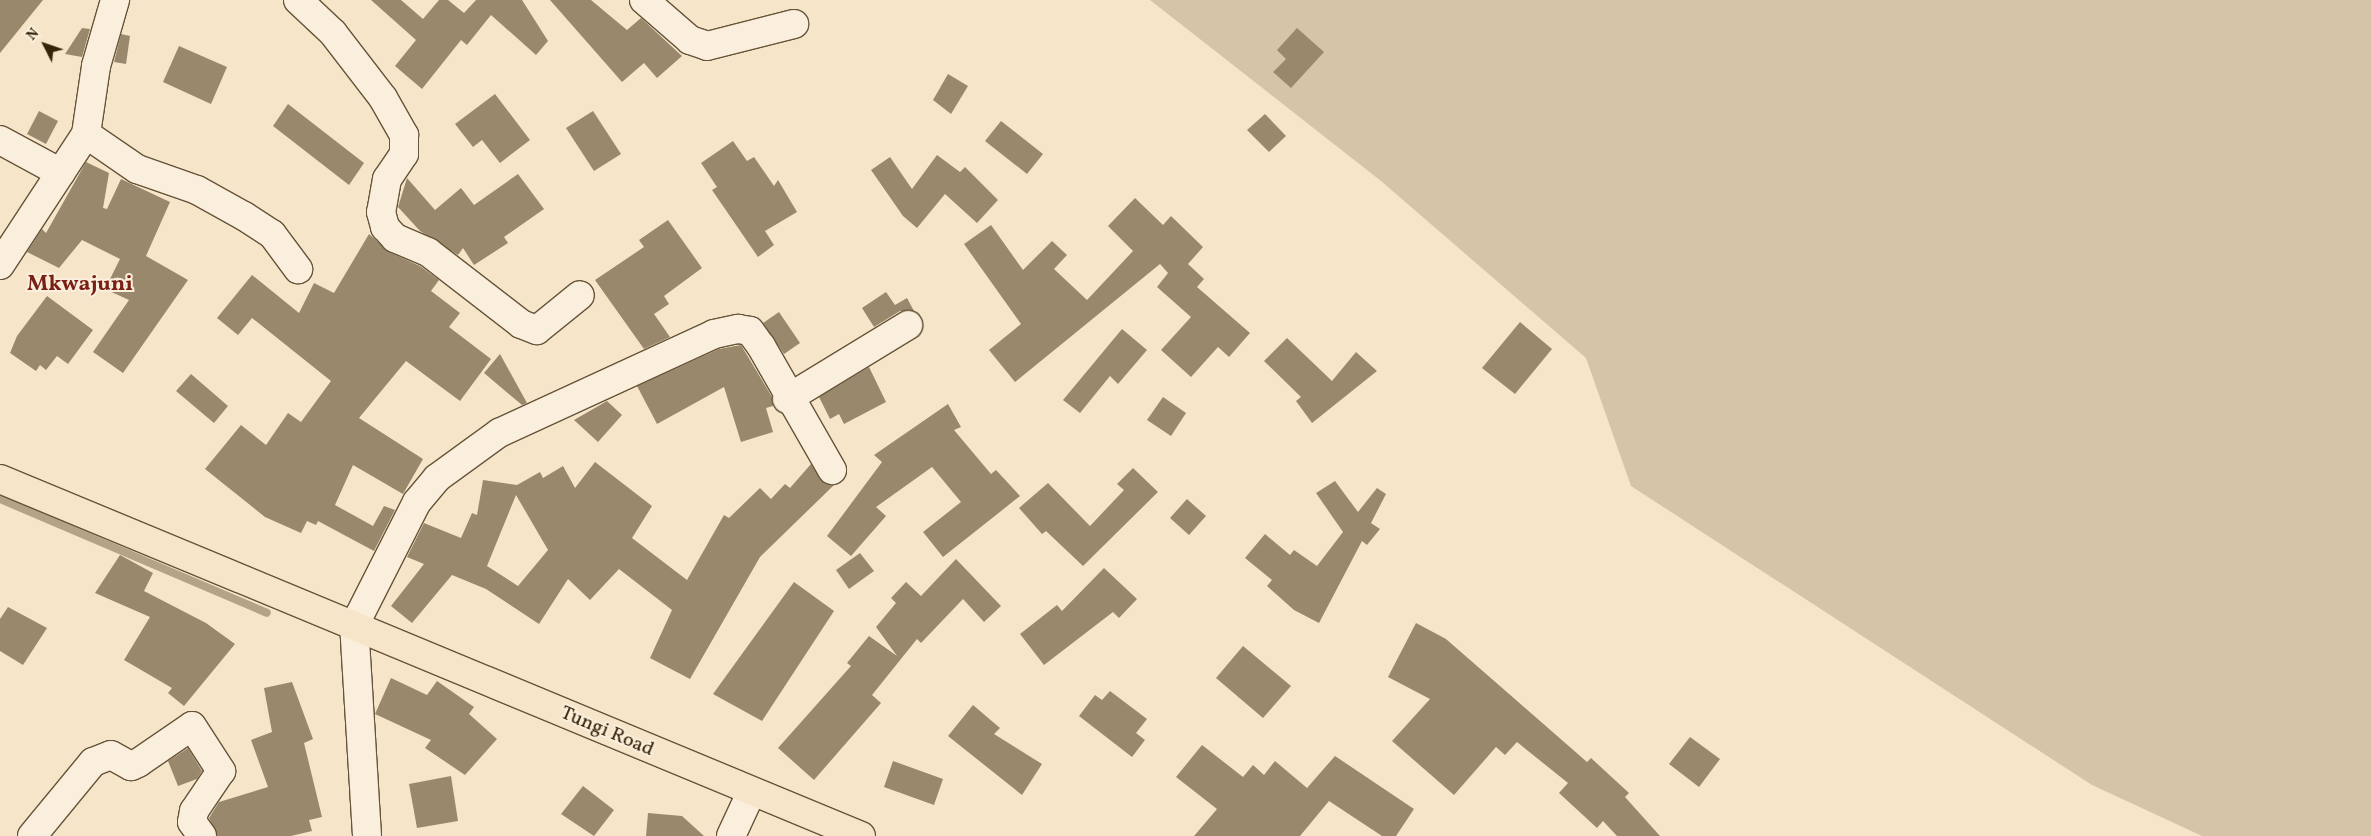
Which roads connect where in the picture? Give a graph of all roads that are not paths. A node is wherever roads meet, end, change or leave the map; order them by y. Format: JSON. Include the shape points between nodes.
{"nodes":[{"id":1,"x":114,"y":0,"type":"edge"},
{"id":2,"x":298,"y":0,"type":"edge"},
{"id":3,"x":644,"y":0,"type":"edge"},
{"id":4,"x":794,"y":24,"type":"dead end"},
{"id":5,"x":86,"y":134,"type":"junction"},
{"id":6,"x":0,"y":140,"type":"edge"},
{"id":7,"x":61,"y":173,"type":"junction"},
{"id":8,"x":0,"y":265,"type":"edge"},
{"id":9,"x":298,"y":269,"type":"dead end"},
{"id":10,"x":580,"y":295,"type":"dead end"},
{"id":11,"x":908,"y":325,"type":"dead end"},
{"id":12,"x":787,"y":399,"type":"junction"},
{"id":13,"x":832,"y":470,"type":"dead end"},
{"id":14,"x":0,"y":479,"type":"edge"},
{"id":15,"x":354,"y":626,"type":"junction"},
{"id":16,"x":751,"y":793,"type":"junction"},
{"id":17,"x":32,"y":836,"type":"edge"},
{"id":18,"x":202,"y":836,"type":"edge"},
{"id":19,"x":367,"y":836,"type":"edge"},
{"id":20,"x":731,"y":836,"type":"edge"},
{"id":21,"x":861,"y":836,"type":"edge"}],
"edges":[{"from":1,"to":5,"type":"street","via":[[96,66]]},
{"from":2,"to":10,"type":"street","via":[[338,40],[383,98],[404,136],[404,154],[387,178],[381,212],[385,227],[395,238],[428,252],[521,324],[537,330]]},
{"from":3,"to":4,"type":"street","via":[[690,40],[707,46]]},
{"from":5,"to":7,"type":"street"},
{"from":5,"to":9,"type":"street","via":[[137,169],[197,190],[244,216],[272,234]]},
{"from":6,"to":7,"type":"street"},
{"from":7,"to":8,"type":"street"},
{"from":11,"to":12,"type":"street"},
{"from":12,"to":13,"type":"street"},
{"from":12,"to":15,"type":"street","via":[[755,338],[750,331],[738,329],[714,334],[499,434],[437,478],[417,502]]},
{"from":14,"to":15,"type":"main road","name":"Tungi Road"},
{"from":15,"to":16,"type":"main road","name":"Tungi Road"},
{"from":15,"to":19,"type":"street"},
{"from":16,"to":20,"type":"street"},
{"from":16,"to":21,"type":"main road","name":"Tungi Road"},
{"from":17,"to":18,"type":"street","via":[[93,762],[111,755],[131,766],[192,726],[221,770],[194,812],[192,822]]}]}
